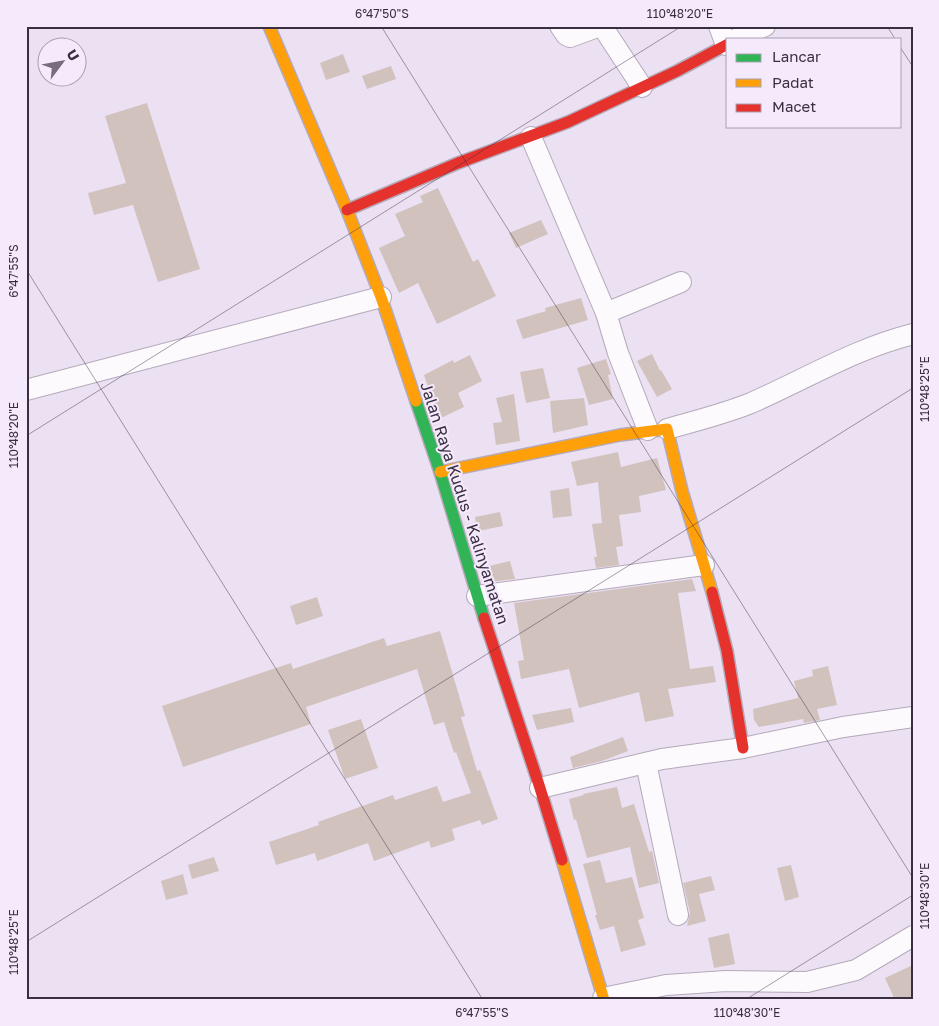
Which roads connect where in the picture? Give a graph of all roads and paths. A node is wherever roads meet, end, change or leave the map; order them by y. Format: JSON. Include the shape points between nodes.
{"nodes":[{"id":1,"x":560,"y":26,"type":"edge"},
{"id":2,"x":601,"y":26,"type":"edge"},
{"id":3,"x":765,"y":26,"type":"edge"},
{"id":4,"x":276,"y":28,"type":"edge"},
{"id":5,"x":727,"y":38,"type":"edge"},
{"id":6,"x":726,"y":39,"type":"edge"},
{"id":7,"x":642,"y":87,"type":"junction"},
{"id":8,"x":531,"y":137,"type":"junction"},
{"id":9,"x":347,"y":210,"type":"junction"},
{"id":10,"x":682,"y":282,"type":"dead end"},
{"id":11,"x":382,"y":298,"type":"junction"},
{"id":12,"x":606,"y":313,"type":"junction"},
{"id":13,"x":913,"y":334,"type":"edge"},
{"id":14,"x":26,"y":390,"type":"edge"},
{"id":15,"x":658,"y":429,"type":"junction"},
{"id":16,"x":440,"y":472,"type":"junction"},
{"id":17,"x":704,"y":565,"type":"junction"},
{"id":18,"x":477,"y":596,"type":"junction"},
{"id":19,"x":913,"y":717,"type":"edge"},
{"id":20,"x":744,"y":748,"type":"junction"},
{"id":21,"x":646,"y":763,"type":"junction"},
{"id":22,"x":540,"y":788,"type":"junction"},
{"id":23,"x":678,"y":916,"type":"dead end"},
{"id":24,"x":913,"y":936,"type":"edge"},
{"id":25,"x":604,"y":999,"type":"edge"}],
"edges":[{"from":1,"to":2,"type":"street","via":[[570,37]]},
{"from":2,"to":7,"type":"street"},
{"from":3,"to":5,"type":"street"},
{"from":4,"to":9,"type":"main road","name":"Jalan Raya Kudus - Kalinyamatan"},
{"from":6,"to":7,"type":"main road","via":[[677,71]]},
{"from":7,"to":8,"type":"main road"},
{"from":8,"to":9,"type":"main road","via":[[458,163]]},
{"from":8,"to":12,"type":"street"},
{"from":9,"to":11,"type":"main road","name":"Jalan Raya Kudus - Kalinyamatan"},
{"from":10,"to":12,"type":"street"},
{"from":11,"to":14,"type":"street"},
{"from":11,"to":16,"type":"main road","name":"Jalan Raya Kudus - Kalinyamatan"},
{"from":12,"to":15,"type":"street","via":[[618,353]]},
{"from":13,"to":15,"type":"street","via":[[843,358],[749,403]]},
{"from":15,"to":16,"type":"main road"},
{"from":15,"to":17,"type":"main road","via":[[673,459]]},
{"from":16,"to":18,"type":"main road","name":"Jalan Raya Kudus - Kalinyamatan"},
{"from":17,"to":18,"type":"street"},
{"from":17,"to":20,"type":"main road","via":[[728,654]]},
{"from":18,"to":22,"type":"main road","name":"Jalan Raya Kudus - Kalinyamatan"},
{"from":19,"to":20,"type":"street","via":[[843,727]]},
{"from":20,"to":21,"type":"street"},
{"from":21,"to":22,"type":"street"},
{"from":21,"to":23,"type":"street"},
{"from":22,"to":25,"type":"main road","name":"Jalan Raya Kudus - Kalinyamatan"},
{"from":24,"to":25,"type":"street","via":[[856,970],[807,982],[726,981],[674,985]]}]}
